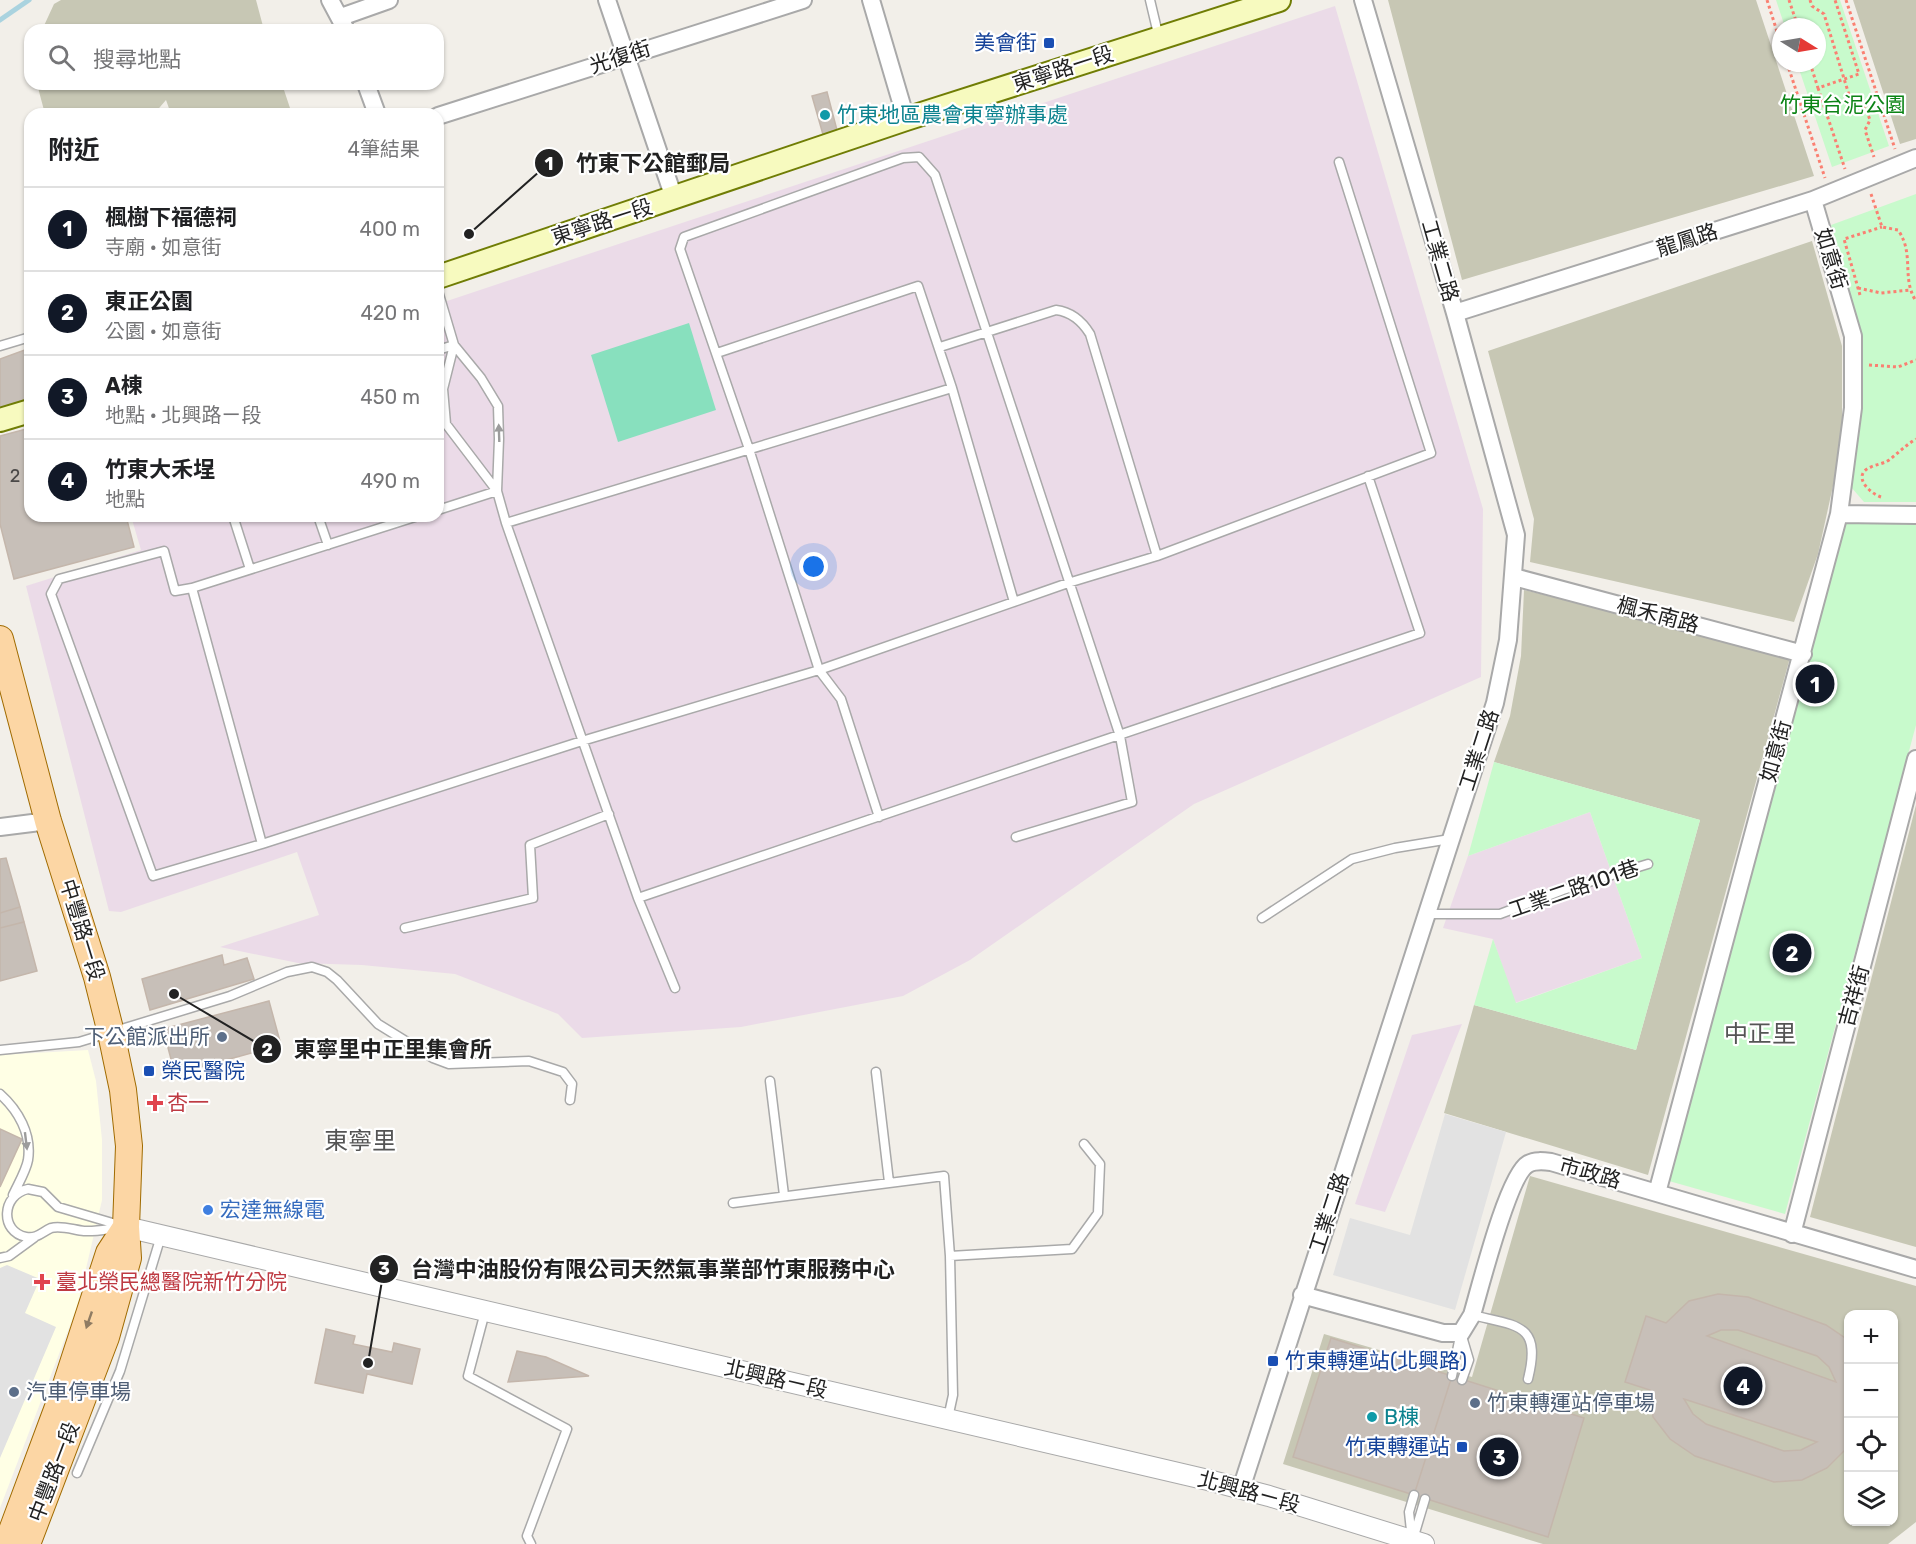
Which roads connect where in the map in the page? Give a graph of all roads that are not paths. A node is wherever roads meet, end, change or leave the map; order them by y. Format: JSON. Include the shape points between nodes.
{"nodes":[{"id":1,"x":330,"y":0,"type":"edge"},
{"id":2,"x":389,"y":0,"type":"edge"},
{"id":3,"x":607,"y":0,"type":"edge"},
{"id":4,"x":803,"y":0,"type":"edge"},
{"id":5,"x":871,"y":0,"type":"edge"},
{"id":6,"x":1150,"y":0,"type":"edge"},
{"id":7,"x":1279,"y":0,"type":"edge"},
{"id":8,"x":1364,"y":0,"type":"edge"},
{"id":9,"x":343,"y":23,"type":"edge"},
{"id":10,"x":1159,"y":38,"type":"junction"},
{"id":11,"x":627,"y":54,"type":"junction"},
{"id":12,"x":368,"y":90,"type":"edge"},
{"id":13,"x":375,"y":108,"type":"edge"},
{"id":14,"x":444,"y":115,"type":"edge"},
{"id":15,"x":906,"y":119,"type":"junction"},
{"id":16,"x":1908,"y":161,"type":"edge"},
{"id":17,"x":1340,"y":162,"type":"dead end"},
{"id":18,"x":674,"y":198,"type":"junction"},
{"id":19,"x":1813,"y":200,"type":"junction"},
{"id":20,"x":444,"y":275,"type":"edge"},
{"id":21,"x":444,"y":311,"type":"edge"},
{"id":22,"x":1455,"y":313,"type":"junction"},
{"id":23,"x":988,"y":333,"type":"junction"},
{"id":24,"x":24,"y":338,"type":"edge"},
{"id":25,"x":454,"y":345,"type":"junction"},
{"id":26,"x":0,"y":346,"type":"edge"},
{"id":27,"x":940,"y":347,"type":"junction"},
{"id":28,"x":444,"y":348,"type":"edge"},
{"id":29,"x":717,"y":353,"type":"junction"},
{"id":30,"x":444,"y":385,"type":"edge"},
{"id":31,"x":952,"y":388,"type":"junction"},
{"id":32,"x":444,"y":401,"type":"edge"},
{"id":33,"x":24,"y":413,"type":"edge"},
{"id":34,"x":0,"y":420,"type":"edge"},
{"id":35,"x":749,"y":449,"type":"junction"},
{"id":36,"x":1368,"y":476,"type":"junction"},
{"id":37,"x":497,"y":491,"type":"junction"},
{"id":38,"x":444,"y":508,"type":"edge"},
{"id":39,"x":1839,"y":514,"type":"junction"},
{"id":40,"x":1916,"y":515,"type":"edge"},
{"id":41,"x":235,"y":522,"type":"edge"},
{"id":42,"x":320,"y":522,"type":"edge"},
{"id":43,"x":399,"y":522,"type":"edge"},
{"id":44,"x":506,"y":523,"type":"junction"},
{"id":45,"x":328,"y":545,"type":"junction"},
{"id":46,"x":1157,"y":556,"type":"junction"},
{"id":47,"x":250,"y":569,"type":"junction"},
{"id":48,"x":1514,"y":577,"type":"junction"},
{"id":49,"x":1068,"y":583,"type":"junction"},
{"id":50,"x":192,"y":588,"type":"junction"},
{"id":51,"x":1014,"y":602,"type":"junction"},
{"id":52,"x":0,"y":639,"type":"edge"},
{"id":53,"x":1803,"y":654,"type":"junction"},
{"id":54,"x":819,"y":670,"type":"junction"},
{"id":55,"x":1120,"y":736,"type":"junction"},
{"id":56,"x":582,"y":741,"type":"junction"},
{"id":57,"x":1916,"y":759,"type":"edge"},
{"id":58,"x":609,"y":814,"type":"junction"},
{"id":59,"x":879,"y":817,"type":"junction"},
{"id":60,"x":48,"y":821,"type":"junction"},
{"id":61,"x":0,"y":827,"type":"edge"},
{"id":62,"x":1017,"y":837,"type":"dead end"},
{"id":63,"x":1450,"y":839,"type":"junction"},
{"id":64,"x":262,"y":844,"type":"junction"},
{"id":65,"x":1648,"y":864,"type":"dead end"},
{"id":66,"x":638,"y":898,"type":"junction"},
{"id":67,"x":1427,"y":914,"type":"junction"},
{"id":68,"x":1262,"y":918,"type":"dead end"},
{"id":69,"x":405,"y":928,"type":"dead end"},
{"id":70,"x":675,"y":988,"type":"dead end"},
{"id":71,"x":111,"y":1033,"type":"junction"},
{"id":72,"x":0,"y":1050,"type":"edge"},
{"id":73,"x":876,"y":1072,"type":"dead end"},
{"id":74,"x":770,"y":1081,"type":"dead end"},
{"id":75,"x":0,"y":1094,"type":"edge"},
{"id":76,"x":570,"y":1100,"type":"dead end"},
{"id":77,"x":1084,"y":1144,"type":"dead end"},
{"id":78,"x":889,"y":1182,"type":"junction"},
{"id":79,"x":1657,"y":1193,"type":"junction"},
{"id":80,"x":13,"y":1195,"type":"junction"},
{"id":81,"x":784,"y":1195,"type":"junction"},
{"id":82,"x":733,"y":1203,"type":"dead end"},
{"id":83,"x":3,"y":1220,"type":"edge"},
{"id":84,"x":126,"y":1227,"type":"junction"},
{"id":85,"x":1792,"y":1234,"type":"junction"},
{"id":86,"x":161,"y":1235,"type":"junction"},
{"id":87,"x":36,"y":1237,"type":"junction"},
{"id":88,"x":950,"y":1256,"type":"junction"},
{"id":89,"x":0,"y":1258,"type":"edge"},
{"id":90,"x":1916,"y":1269,"type":"edge"},
{"id":91,"x":1302,"y":1295,"type":"junction"},
{"id":92,"x":485,"y":1311,"type":"junction"},
{"id":93,"x":1472,"y":1315,"type":"junction"},
{"id":94,"x":1461,"y":1333,"type":"junction"},
{"id":95,"x":1452,"y":1376,"type":"dead end"},
{"id":96,"x":1462,"y":1380,"type":"dead end"},
{"id":97,"x":1528,"y":1380,"type":"dead end"},
{"id":98,"x":948,"y":1418,"type":"junction"},
{"id":99,"x":77,"y":1473,"type":"dead end"},
{"id":100,"x":1241,"y":1489,"type":"junction"},
{"id":101,"x":1414,"y":1495,"type":"dead end"},
{"id":102,"x":1425,"y":1499,"type":"dead end"},
{"id":103,"x":1418,"y":1542,"type":"edge"},
{"id":104,"x":7,"y":1544,"type":"edge"},
{"id":105,"x":27,"y":1544,"type":"edge"},
{"id":106,"x":531,"y":1544,"type":"edge"}],
"edges":[{"from":1,"to":9,"type":"street"},
{"from":2,"to":9,"type":"street"},
{"from":3,"to":11,"type":"street"},
{"from":4,"to":11,"type":"street","name":"光復街"},
{"from":5,"to":15,"type":"street"},
{"from":6,"to":10,"type":"lane"},
{"from":7,"to":10,"type":"main road","name":"東寧路一段"},
{"from":8,"to":22,"type":"street","name":"工業二路"},
{"from":10,"to":15,"type":"main road","name":"東寧路一段"},
{"from":11,"to":14,"type":"street","name":"光復街"},
{"from":11,"to":18,"type":"street"},
{"from":12,"to":13,"type":"street"},
{"from":15,"to":18,"type":"main road","name":"東寧路一段"},
{"from":16,"to":19,"type":"street","name":"龍鳳路"},
{"from":17,"to":36,"type":"lane","via":[[1431,453]]},
{"from":18,"to":20,"type":"main road","name":"東寧路一段"},
{"from":19,"to":22,"type":"street","name":"龍鳳路"},
{"from":19,"to":39,"type":"street","name":"如意街","via":[[1853,336],[1853,408]]},
{"from":21,"to":25,"type":"lane"},
{"from":22,"to":48,"type":"street","name":"工業二路","via":[[1516,535]]},
{"from":23,"to":27,"type":"lane"},
{"from":23,"to":29,"type":"lane","via":[[935,175],[919,157],[903,158],[684,237],[680,249]]},
{"from":23,"to":46,"type":"lane","via":[[1056,310],[1084,323]]},
{"from":23,"to":49,"type":"lane"},
{"from":24,"to":26,"type":"lane"},
{"from":25,"to":28,"type":"lane"},
{"from":25,"to":30,"type":"lane"},
{"from":37,"to":25,"type":"lane","one_way":true,"via":[[498,406]]},
{"from":27,"to":29,"type":"lane","via":[[918,286]]},
{"from":27,"to":31,"type":"lane"},
{"from":29,"to":35,"type":"lane"},
{"from":31,"to":35,"type":"lane"},
{"from":31,"to":51,"type":"lane"},
{"from":32,"to":37,"type":"lane","via":[[446,424]]},
{"from":33,"to":34,"type":"main road"},
{"from":35,"to":44,"type":"lane"},
{"from":35,"to":54,"type":"lane"},
{"from":36,"to":46,"type":"lane"},
{"from":36,"to":55,"type":"lane","via":[[1420,633]]},
{"from":37,"to":38,"type":"lane"},
{"from":37,"to":44,"type":"lane"},
{"from":39,"to":40,"type":"street"},
{"from":39,"to":53,"type":"street","name":"如意街"},
{"from":41,"to":47,"type":"lane"},
{"from":42,"to":45,"type":"lane"},
{"from":43,"to":45,"type":"lane"},
{"from":44,"to":56,"type":"lane"},
{"from":45,"to":47,"type":"lane"},
{"from":46,"to":49,"type":"lane"},
{"from":47,"to":50,"type":"lane"},
{"from":48,"to":53,"type":"street","name":"楓禾南路"},
{"from":48,"to":63,"type":"street","name":"工業二路","via":[[1508,640],[1495,703]]},
{"from":49,"to":51,"type":"lane"},
{"from":49,"to":55,"type":"lane"},
{"from":50,"to":64,"type":"lane"},
{"from":50,"to":64,"type":"lane","via":[[175,591],[164,551],[59,579],[51,594],[153,876]]},
{"from":51,"to":54,"type":"lane"},
{"from":52,"to":60,"type":"main road","name":"中豐路一段"},
{"from":53,"to":79,"type":"street","name":"如意街"},
{"from":54,"to":56,"type":"lane"},
{"from":54,"to":59,"type":"lane","via":[[842,699]]},
{"from":55,"to":59,"type":"lane"},
{"from":55,"to":62,"type":"lane","via":[[1132,802]]},
{"from":56,"to":58,"type":"lane"},
{"from":56,"to":64,"type":"lane"},
{"from":57,"to":85,"type":"street","name":"吉祥街"},
{"from":58,"to":66,"type":"lane"},
{"from":58,"to":69,"type":"lane","via":[[530,845],[533,898]]},
{"from":59,"to":66,"type":"lane"},
{"from":60,"to":61,"type":"street"},
{"from":60,"to":71,"type":"main road","name":"中豐路一段"},
{"from":63,"to":67,"type":"street","name":"工業二路"},
{"from":63,"to":68,"type":"lane","via":[[1352,859]]},
{"from":65,"to":67,"type":"lane","name":"工業二路101巷","via":[[1500,914]]},
{"from":66,"to":70,"type":"lane"},
{"from":67,"to":91,"type":"street","name":"工業二路"},
{"from":71,"to":72,"type":"lane","via":[[79,1042]]},
{"from":71,"to":76,"type":"lane","via":[[230,996],[287,972],[312,967],[337,980],[378,1023],[434,1058],[449,1064],[529,1061],[552,1067],[563,1072],[572,1084]]},
{"from":71,"to":84,"type":"main road","name":"中豐路一段","via":[[129,1146]]},
{"from":73,"to":78,"type":"lane"},
{"from":74,"to":81,"type":"lane"},
{"from":75,"to":80,"type":"lane","one_way":true,"via":[[21,1117],[26,1137],[28,1160]]},
{"from":77,"to":88,"type":"lane","via":[[1100,1164],[1098,1213],[1072,1249]]},
{"from":78,"to":81,"type":"lane"},
{"from":78,"to":88,"type":"lane","via":[[944,1176]]},
{"from":79,"to":85,"type":"street","name":"市政路"},
{"from":79,"to":93,"type":"street","name":"市政路","via":[[1551,1162],[1527,1164],[1512,1187]]},
{"from":80,"to":83,"type":"lane"},
{"from":80,"to":84,"type":"lane","via":[[20,1190],[36,1189],[58,1207]]},
{"from":81,"to":82,"type":"lane"},
{"from":83,"to":87,"type":"lane","via":[[20,1235]]},
{"from":84,"to":86,"type":"street","name":"北興路ㄧ段"},
{"from":84,"to":87,"type":"lane","via":[[85,1231],[54,1227]]},
{"from":84,"to":104,"type":"main road","name":"中豐路一段","one_way":true,"via":[[109,1253],[64,1391]]},
{"from":84,"to":105,"type":"main road","name":"中豐路一段","via":[[128,1258],[106,1337]]},
{"from":85,"to":90,"type":"street","name":"市政路"},
{"from":86,"to":92,"type":"street","name":"北興路ㄧ段"},
{"from":86,"to":99,"type":"lane","via":[[120,1371]]},
{"from":87,"to":89,"type":"lane"},
{"from":88,"to":98,"type":"lane","via":[[953,1395]]},
{"from":91,"to":94,"type":"street","via":[[1443,1334]]},
{"from":91,"to":100,"type":"street","name":"工業二路"},
{"from":92,"to":98,"type":"street","name":"北興路ㄧ段"},
{"from":92,"to":106,"type":"lane","via":[[468,1376],[567,1429],[527,1536]]},
{"from":93,"to":94,"type":"street","name":"市政路"},
{"from":93,"to":97,"type":"lane","via":[[1517,1326],[1528,1334],[1533,1349]]},
{"from":94,"to":95,"type":"lane"},
{"from":94,"to":96,"type":"lane","via":[[1469,1360]]},
{"from":98,"to":100,"type":"street","name":"北興路ㄧ段"},
{"from":100,"to":103,"type":"street","name":"北興路ㄧ段"},
{"from":101,"to":103,"type":"lane","via":[[1409,1512]]},
{"from":102,"to":103,"type":"lane"}]}
